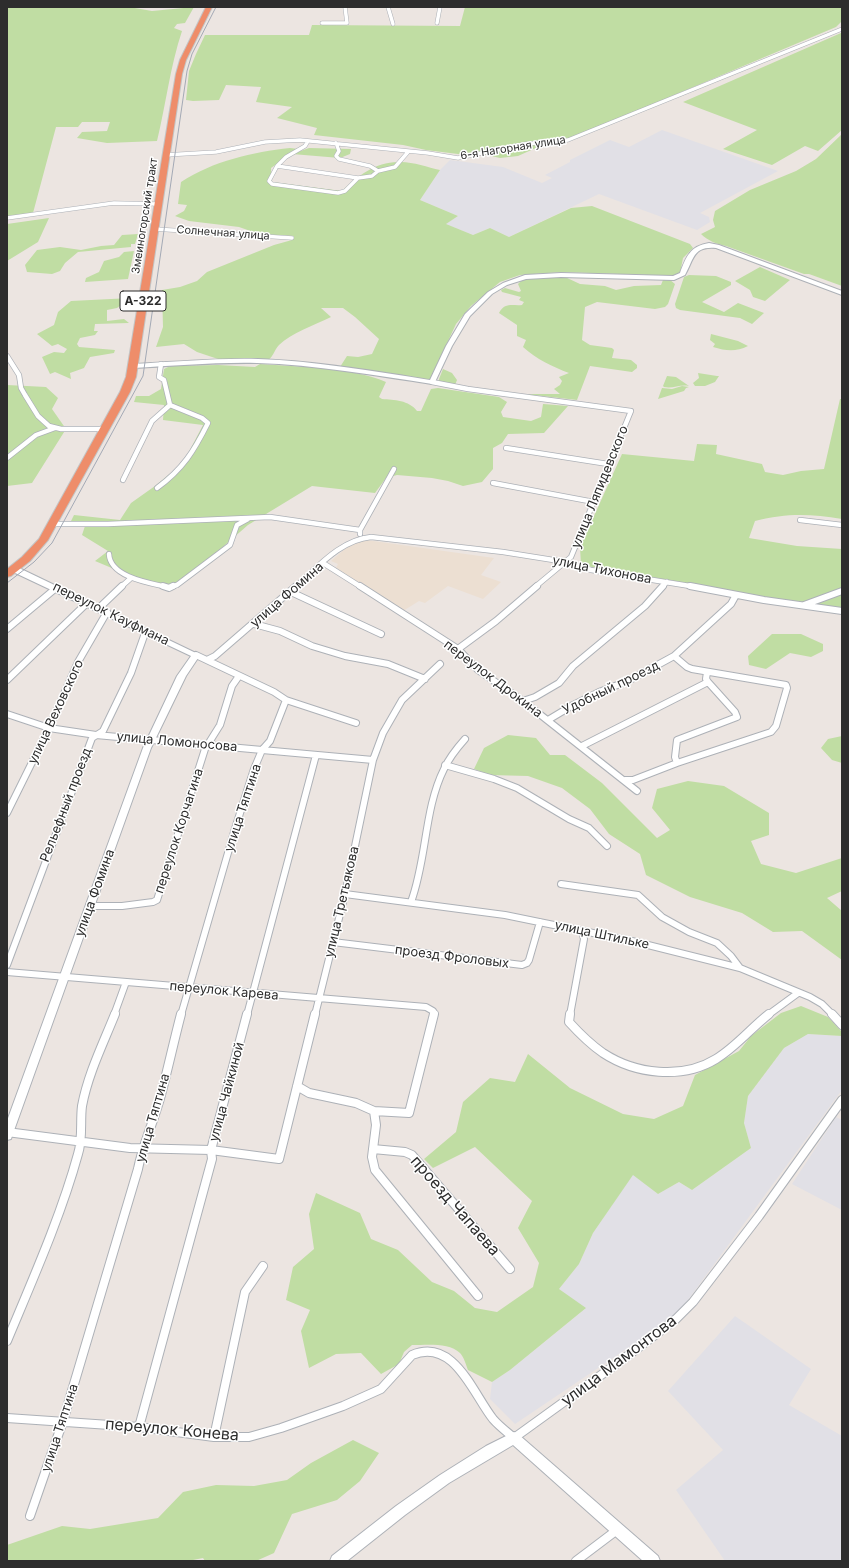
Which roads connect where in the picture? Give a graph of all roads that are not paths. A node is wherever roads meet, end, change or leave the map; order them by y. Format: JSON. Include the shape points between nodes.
{"nodes":[{"id":1,"x":209,"y":7,"type":"edge"},
{"id":2,"x":345,"y":7,"type":"edge"},
{"id":3,"x":388,"y":7,"type":"edge"},
{"id":4,"x":440,"y":7,"type":"edge"},
{"id":5,"x":322,"y":23,"type":"dead end"},
{"id":6,"x":437,"y":23,"type":"dead end"},
{"id":7,"x":393,"y":24,"type":"dead end"},
{"id":8,"x":842,"y":30,"type":"edge"},
{"id":9,"x":308,"y":140,"type":"junction"},
{"id":10,"x":336,"y":143,"type":"junction"},
{"id":11,"x":408,"y":152,"type":"junction"},
{"id":12,"x":165,"y":155,"type":"junction"},
{"id":13,"x":277,"y":166,"type":"junction"},
{"id":14,"x":378,"y":171,"type":"junction"},
{"id":15,"x":358,"y":178,"type":"junction"},
{"id":16,"x":158,"y":204,"type":"junction"},
{"id":17,"x":7,"y":218,"type":"edge"},
{"id":18,"x":155,"y":229,"type":"junction"},
{"id":19,"x":292,"y":238,"type":"dead end"},
{"id":20,"x":842,"y":293,"type":"edge"},
{"id":21,"x":7,"y":356,"type":"edge"},
{"id":22,"x":161,"y":364,"type":"junction"},
{"id":23,"x":133,"y":366,"type":"junction"},
{"id":24,"x":432,"y":382,"type":"junction"},
{"id":25,"x":170,"y":405,"type":"junction"},
{"id":26,"x":55,"y":428,"type":"junction"},
{"id":27,"x":104,"y":429,"type":"junction"},
{"id":28,"x":506,"y":448,"type":"dead end"},
{"id":29,"x":7,"y":458,"type":"edge"},
{"id":30,"x":608,"y":464,"type":"junction"},
{"id":31,"x":394,"y":469,"type":"dead end"},
{"id":32,"x":123,"y":480,"type":"dead end"},
{"id":33,"x":493,"y":483,"type":"dead end"},
{"id":34,"x":157,"y":488,"type":"dead end"},
{"id":35,"x":594,"y":502,"type":"junction"},
{"id":36,"x":253,"y":517,"type":"junction"},
{"id":37,"x":800,"y":520,"type":"dead end"},
{"id":38,"x":53,"y":524,"type":"junction"},
{"id":39,"x":842,"y":525,"type":"edge"},
{"id":40,"x":360,"y":530,"type":"junction"},
{"id":41,"x":360,"y":538,"type":"junction"},
{"id":42,"x":109,"y":554,"type":"dead end"},
{"id":43,"x":565,"y":561,"type":"junction"},
{"id":44,"x":322,"y":563,"type":"junction"},
{"id":45,"x":11,"y":572,"type":"edge"},
{"id":46,"x":131,"y":578,"type":"junction"},
{"id":47,"x":667,"y":582,"type":"junction"},
{"id":48,"x":56,"y":588,"type":"junction"},
{"id":49,"x":842,"y":591,"type":"edge"},
{"id":50,"x":291,"y":592,"type":"junction"},
{"id":51,"x":736,"y":595,"type":"junction"},
{"id":52,"x":87,"y":603,"type":"junction"},
{"id":53,"x":804,"y":605,"type":"junction"},
{"id":54,"x":99,"y":608,"type":"junction"},
{"id":55,"x":842,"y":611,"type":"edge"},
{"id":56,"x":107,"y":612,"type":"junction"},
{"id":57,"x":254,"y":624,"type":"junction"},
{"id":58,"x":7,"y":629,"type":"edge"},
{"id":59,"x":148,"y":632,"type":"junction"},
{"id":60,"x":381,"y":634,"type":"dead end"},
{"id":61,"x":458,"y":649,"type":"junction"},
{"id":62,"x":196,"y":655,"type":"junction"},
{"id":63,"x":674,"y":656,"type":"junction"},
{"id":64,"x":207,"y":660,"type":"junction"},
{"id":65,"x":440,"y":664,"type":"dead end"},
{"id":66,"x":707,"y":672,"type":"junction"},
{"id":67,"x":239,"y":676,"type":"junction"},
{"id":68,"x":425,"y":679,"type":"junction"},
{"id":69,"x":7,"y":680,"type":"edge"},
{"id":70,"x":708,"y":682,"type":"junction"},
{"id":71,"x":286,"y":700,"type":"junction"},
{"id":72,"x":523,"y":701,"type":"junction"},
{"id":73,"x":7,"y":714,"type":"edge"},
{"id":74,"x":548,"y":720,"type":"junction"},
{"id":75,"x":356,"y":723,"type":"dead end"},
{"id":76,"x":49,"y":728,"type":"junction"},
{"id":77,"x":96,"y":735,"type":"junction"},
{"id":78,"x":465,"y":739,"type":"dead end"},
{"id":79,"x":152,"y":740,"type":"junction"},
{"id":80,"x":208,"y":745,"type":"junction"},
{"id":81,"x":582,"y":746,"type":"junction"},
{"id":82,"x":262,"y":750,"type":"junction"},
{"id":83,"x":316,"y":756,"type":"junction"},
{"id":84,"x":373,"y":760,"type":"junction"},
{"id":85,"x":677,"y":763,"type":"junction"},
{"id":86,"x":445,"y":765,"type":"junction"},
{"id":87,"x":625,"y":780,"type":"junction"},
{"id":88,"x":637,"y":791,"type":"dead end"},
{"id":89,"x":7,"y":813,"type":"edge"},
{"id":90,"x":607,"y":846,"type":"dead end"},
{"id":91,"x":561,"y":884,"type":"dead end"},
{"id":92,"x":345,"y":894,"type":"junction"},
{"id":93,"x":411,"y":902,"type":"junction"},
{"id":94,"x":89,"y":906,"type":"junction"},
{"id":95,"x":540,"y":922,"type":"junction"},
{"id":96,"x":582,"y":931,"type":"junction"},
{"id":97,"x":333,"y":942,"type":"junction"},
{"id":98,"x":7,"y":965,"type":"edge"},
{"id":99,"x":740,"y":968,"type":"junction"},
{"id":100,"x":7,"y":972,"type":"edge"},
{"id":101,"x":64,"y":978,"type":"junction"},
{"id":102,"x":126,"y":982,"type":"junction"},
{"id":103,"x":188,"y":988,"type":"junction"},
{"id":104,"x":798,"y":992,"type":"junction"},
{"id":105,"x":253,"y":994,"type":"junction"},
{"id":106,"x":318,"y":998,"type":"junction"},
{"id":107,"x":842,"y":1025,"type":"edge"},
{"id":108,"x":297,"y":1086,"type":"junction"},
{"id":109,"x":842,"y":1100,"type":"edge"},
{"id":110,"x":374,"y":1111,"type":"junction"},
{"id":111,"x":8,"y":1133,"type":"edge"},
{"id":112,"x":79,"y":1142,"type":"junction"},
{"id":113,"x":142,"y":1149,"type":"junction"},
{"id":114,"x":373,"y":1149,"type":"junction"},
{"id":115,"x":211,"y":1150,"type":"junction"},
{"id":116,"x":263,"y":1266,"type":"dead end"},
{"id":117,"x":510,"y":1269,"type":"dead end"},
{"id":118,"x":478,"y":1296,"type":"dead end"},
{"id":119,"x":7,"y":1340,"type":"edge"},
{"id":120,"x":7,"y":1418,"type":"edge"},
{"id":121,"x":63,"y":1421,"type":"junction"},
{"id":122,"x":139,"y":1427,"type":"junction"},
{"id":123,"x":214,"y":1437,"type":"junction"},
{"id":124,"x":514,"y":1438,"type":"junction"},
{"id":125,"x":30,"y":1516,"type":"dead end"},
{"id":126,"x":617,"y":1530,"type":"junction"},
{"id":127,"x":337,"y":1561,"type":"edge"},
{"id":128,"x":576,"y":1561,"type":"edge"},
{"id":129,"x":653,"y":1561,"type":"edge"}],
"edges":[{"from":1,"to":12,"type":"highway","name":"Змеиногорский тракт","number":"А-322","via":[[182,60]]},
{"from":2,"to":5,"type":"street","via":[[347,23]]},
{"from":3,"to":7,"type":"street"},
{"from":4,"to":6,"type":"street"},
{"from":8,"to":11,"type":"street","name":"6-я Нагорная улица","via":[[568,140],[525,144],[458,158]]},
{"from":9,"to":10,"type":"street","name":"6-я Нагорная улица"},
{"from":9,"to":12,"type":"street","name":"6-я Нагорная улица","via":[[272,142],[216,152]]},
{"from":9,"to":13,"type":"street","via":[[305,146],[286,157]]},
{"from":10,"to":11,"type":"street","name":"6-я Нагорная улица"},
{"from":10,"to":14,"type":"street","via":[[339,150],[336,156],[339,159],[370,166]]},
{"from":11,"to":14,"type":"street","via":[[395,167]]},
{"from":12,"to":16,"type":"highway","name":"Змеиногорский тракт","number":"А-322"},
{"from":13,"to":15,"type":"street"},
{"from":13,"to":15,"type":"street","via":[[269,181],[272,184],[338,193],[346,191]]},
{"from":14,"to":15,"type":"street","via":[[372,176]]},
{"from":16,"to":17,"type":"street","via":[[114,203]]},
{"from":16,"to":18,"type":"highway","name":"Змеиногорский тракт","number":"А-322"},
{"from":18,"to":19,"type":"street","name":"Солнечная улица"},
{"from":18,"to":23,"type":"highway","name":"Змеиногорский тракт","number":"А-322"},
{"from":20,"to":24,"type":"street","via":[[706,244],[697,248],[683,274],[674,278],[561,274],[525,277],[504,284],[490,293],[467,315]]},
{"from":21,"to":26,"type":"street","via":[[19,375],[21,388],[38,416]]},
{"from":22,"to":23,"type":"street"},
{"from":22,"to":24,"type":"street","via":[[276,362]]},
{"from":22,"to":25,"type":"street","via":[[159,377],[164,380]]},
{"from":23,"to":27,"type":"highway","name":"Змеиногорский тракт","number":"А-322","via":[[131,377]]},
{"from":24,"to":30,"type":"street","name":"улица Ляпидевского","via":[[631,411]]},
{"from":25,"to":32,"type":"street","via":[[152,421]]},
{"from":25,"to":34,"type":"street","via":[[208,423],[190,458],[174,476]]},
{"from":26,"to":27,"type":"street"},
{"from":26,"to":29,"type":"street","via":[[36,435]]},
{"from":27,"to":38,"type":"highway","name":"Змеиногорский тракт","number":"А-322"},
{"from":28,"to":30,"type":"street"},
{"from":30,"to":35,"type":"street","name":"улица Ляпидевского"},
{"from":31,"to":40,"type":"street"},
{"from":33,"to":35,"type":"street"},
{"from":35,"to":43,"type":"street","name":"улица Ляпидевского","via":[[571,557]]},
{"from":36,"to":38,"type":"street"},
{"from":36,"to":40,"type":"street","via":[[285,518]]},
{"from":36,"to":46,"type":"street","via":[[237,525],[230,545],[176,585],[169,588]]},
{"from":37,"to":39,"type":"street"},
{"from":38,"to":45,"type":"highway","name":"Змеиногорский тракт","number":"А-322","via":[[36,550]]},
{"from":40,"to":41,"type":"street"},
{"from":41,"to":43,"type":"street","name":"улица Тихонова","via":[[380,536]]},
{"from":41,"to":44,"type":"street","name":"улица Фомина","via":[[344,545]]},
{"from":42,"to":46,"type":"street","via":[[117,570]]},
{"from":43,"to":47,"type":"street","name":"улица Тихонова","via":[[582,568]]},
{"from":43,"to":61,"type":"street","via":[[496,621]]},
{"from":44,"to":50,"type":"street","name":"улица Фомина"},
{"from":44,"to":61,"type":"street","name":"переулок Дрокина"},
{"from":45,"to":48,"type":"street","name":"переулок Кауфмана"},
{"from":46,"to":54,"type":"street"},
{"from":47,"to":51,"type":"street","name":"улица Тихонова"},
{"from":47,"to":72,"type":"street","via":[[635,615],[573,666],[558,683]]},
{"from":48,"to":52,"type":"street","name":"переулок Кауфмана"},
{"from":48,"to":58,"type":"street"},
{"from":49,"to":53,"type":"street"},
{"from":50,"to":57,"type":"street","name":"улица Фомина"},
{"from":50,"to":60,"type":"street"},
{"from":51,"to":53,"type":"street","name":"улица Тихонова"},
{"from":51,"to":63,"type":"street","name":"Удобный проезд","via":[[731,604]]},
{"from":52,"to":54,"type":"street","name":"переулок Кауфмана"},
{"from":52,"to":69,"type":"street"},
{"from":53,"to":55,"type":"street","name":"улица Тихонова"},
{"from":54,"to":56,"type":"street","name":"переулок Кауфмана"},
{"from":56,"to":59,"type":"street","name":"переулок Кауфмана"},
{"from":56,"to":76,"type":"street","name":"улица Веховского","via":[[78,662]]},
{"from":57,"to":64,"type":"street","name":"улица Фомина","via":[[216,656]]},
{"from":57,"to":68,"type":"street","via":[[280,631],[312,646],[345,656],[388,664]]},
{"from":59,"to":62,"type":"street","name":"переулок Кауфмана"},
{"from":59,"to":77,"type":"street","name":"Рельефный проезд","via":[[103,731]]},
{"from":61,"to":72,"type":"street","name":"переулок Дрокина","via":[[478,670]]},
{"from":62,"to":64,"type":"street","name":"переулок Кауфмана"},
{"from":62,"to":79,"type":"street","name":"улица Фомина","via":[[185,668]]},
{"from":63,"to":66,"type":"street","via":[[687,667]]},
{"from":63,"to":74,"type":"street","name":"Удобный проезд","via":[[628,681],[573,705]]},
{"from":64,"to":67,"type":"street","name":"переулок Кауфмана"},
{"from":65,"to":68,"type":"street","name":"улица Третьякова"},
{"from":66,"to":70,"type":"street"},
{"from":66,"to":85,"type":"street","via":[[786,685],[776,726],[771,732]]},
{"from":67,"to":71,"type":"street","name":"переулок Кауфмана"},
{"from":67,"to":80,"type":"street","name":"переулок Корчагина","via":[[231,687],[218,731]]},
{"from":68,"to":84,"type":"street","name":"улица Третьякова","via":[[397,707],[383,733]]},
{"from":70,"to":81,"type":"street"},
{"from":70,"to":85,"type":"street","via":[[737,717],[677,740]]},
{"from":71,"to":75,"type":"street","name":"переулок Кауфмана"},
{"from":71,"to":82,"type":"street","name":"улица Тяптина","via":[[270,741]]},
{"from":72,"to":74,"type":"street","name":"переулок Дрокина"},
{"from":73,"to":76,"type":"street","name":"улица Ломоносова"},
{"from":74,"to":81,"type":"street","name":"переулок Дрокина"},
{"from":76,"to":77,"type":"street","name":"улица Ломоносова"},
{"from":76,"to":89,"type":"street","name":"улица Веховского"},
{"from":77,"to":79,"type":"street","name":"улица Ломоносова"},
{"from":77,"to":98,"type":"street","name":"Рельефный проезд","via":[[90,744]]},
{"from":78,"to":86,"type":"street","via":[[453,751]]},
{"from":79,"to":80,"type":"street","name":"улица Ломоносова"},
{"from":79,"to":94,"type":"street","name":"улица Фомина"},
{"from":80,"to":82,"type":"street","name":"улица Ломоносова"},
{"from":80,"to":94,"type":"street","name":"переулок Корчагина","via":[[157,900],[122,906]]},
{"from":81,"to":87,"type":"street","name":"переулок Дрокина"},
{"from":82,"to":83,"type":"street","name":"улица Ломоносова"},
{"from":82,"to":103,"type":"street","name":"улица Тяптина","via":[[234,832]]},
{"from":83,"to":84,"type":"street","name":"улица Ломоносова"},
{"from":83,"to":105,"type":"street","name":"улица Чайкиной"},
{"from":84,"to":92,"type":"street","name":"улица Третьякова"},
{"from":85,"to":87,"type":"street","via":[[634,780]]},
{"from":86,"to":90,"type":"street","via":[[517,788],[589,828]]},
{"from":86,"to":93,"type":"street","via":[[434,794],[421,870]]},
{"from":87,"to":88,"type":"street","name":"переулок Дрокина"},
{"from":91,"to":99,"type":"street","via":[[638,895],[662,917],[689,932],[717,943]]},
{"from":92,"to":93,"type":"street","name":"улица Штильке"},
{"from":92,"to":97,"type":"street","name":"улица Третьякова"},
{"from":93,"to":95,"type":"street","name":"улица Штильке"},
{"from":94,"to":101,"type":"street","name":"улица Фомина"},
{"from":95,"to":96,"type":"street","name":"улица Штильке"},
{"from":95,"to":97,"type":"street","name":"проезд Фроловых","via":[[528,960],[522,965]]},
{"from":96,"to":99,"type":"street","name":"улица Штильке","via":[[632,940]]},
{"from":96,"to":104,"type":"street","via":[[584,939],[568,1022],[603,1054],[645,1070],[682,1071],[708,1063],[734,1046]]},
{"from":97,"to":106,"type":"street","name":"улица Третьякова"},
{"from":99,"to":104,"type":"street","name":"улица Штильке"},
{"from":100,"to":101,"type":"street","name":"переулок Карева"},
{"from":101,"to":102,"type":"street","name":"переулок Карева"},
{"from":101,"to":111,"type":"street","name":"улица Фомина"},
{"from":102,"to":103,"type":"street","name":"переулок Карева"},
{"from":102,"to":112,"type":"street","via":[[87,1087],[82,1107]]},
{"from":103,"to":105,"type":"street","name":"переулок Карева"},
{"from":103,"to":113,"type":"street","name":"улица Тяптина","via":[[161,1096],[147,1142]]},
{"from":104,"to":107,"type":"street","name":"улица Штильке","via":[[822,1004]]},
{"from":105,"to":106,"type":"street","name":"переулок Карева"},
{"from":105,"to":115,"type":"street","name":"улица Чайкиной"},
{"from":106,"to":108,"type":"street","name":"улица Третьякова"},
{"from":106,"to":110,"type":"street","name":"переулок Карева","via":[[426,1007],[433,1011],[434,1017],[409,1113]]},
{"from":108,"to":110,"type":"street","via":[[309,1093],[356,1103]]},
{"from":108,"to":115,"type":"street","name":"улица Третьякова","via":[[279,1158]]},
{"from":109,"to":124,"type":"street","name":"улица Мамонтова","via":[[759,1216],[693,1302],[676,1319],[626,1357]]},
{"from":110,"to":114,"type":"street","via":[[376,1125]]},
{"from":111,"to":112,"type":"street"},
{"from":112,"to":113,"type":"street"},
{"from":112,"to":119,"type":"street","via":[[79,1152],[65,1195]]},
{"from":113,"to":115,"type":"street"},
{"from":113,"to":121,"type":"street","name":"улица Тяптина"},
{"from":114,"to":117,"type":"street","name":"проезд Чапаева","via":[[412,1155]]},
{"from":114,"to":118,"type":"street","via":[[375,1170]]},
{"from":115,"to":122,"type":"street","name":"улица Чайкиной","via":[[212,1159]]},
{"from":116,"to":123,"type":"street","via":[[245,1292]]},
{"from":120,"to":121,"type":"street","name":"переулок Конева"},
{"from":121,"to":122,"type":"street","name":"переулок Конева"},
{"from":121,"to":125,"type":"street","name":"улица Тяптина"},
{"from":122,"to":123,"type":"street","name":"переулок Конева"},
{"from":123,"to":124,"type":"street","name":"переулок Конева","via":[[243,1437],[264,1433],[343,1406],[382,1389],[412,1355],[431,1351],[446,1356],[459,1368],[494,1420]]},
{"from":124,"to":126,"type":"street"},
{"from":124,"to":127,"type":"street","name":"улица Мамонтова","via":[[486,1452],[426,1492]]},
{"from":126,"to":128,"type":"street"},
{"from":126,"to":129,"type":"street"}]}
